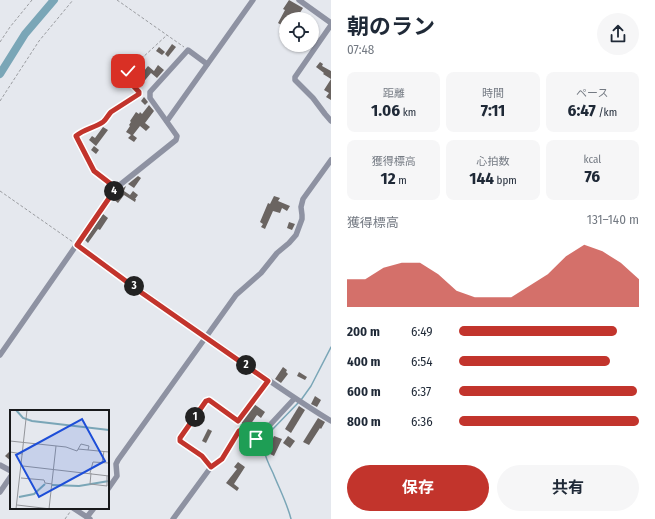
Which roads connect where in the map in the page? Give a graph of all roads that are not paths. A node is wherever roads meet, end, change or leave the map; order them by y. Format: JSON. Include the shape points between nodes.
{"nodes":[{"id":1,"x":252,"y":0,"type":"edge"},
{"id":2,"x":299,"y":0,"type":"edge"},
{"id":3,"x":331,"y":24,"type":"edge"},
{"id":4,"x":207,"y":64,"type":"junction"},
{"id":5,"x":166,"y":121,"type":"junction"},
{"id":6,"x":331,"y":121,"type":"edge"},
{"id":7,"x":331,"y":160,"type":"edge"},
{"id":8,"x":77,"y":245,"type":"junction"},
{"id":9,"x":205,"y":336,"type":"junction"},
{"id":10,"x":0,"y":355,"type":"edge"},
{"id":11,"x":298,"y":401,"type":"junction"},
{"id":12,"x":331,"y":421,"type":"edge"},
{"id":13,"x":0,"y":465,"type":"edge"},
{"id":14,"x":10,"y":470,"type":"edge"},
{"id":15,"x":10,"y":477,"type":"edge"},
{"id":16,"x":109,"y":488,"type":"edge"},
{"id":17,"x":0,"y":492,"type":"edge"},
{"id":18,"x":75,"y":509,"type":"edge"},
{"id":19,"x":94,"y":509,"type":"edge"},
{"id":20,"x":89,"y":518,"type":"edge"},
{"id":21,"x":173,"y":519,"type":"edge"}],
"edges":[{"from":1,"to":4,"type":"street"},
{"from":2,"to":3,"type":"street"},
{"from":3,"to":6,"type":"street","via":[[295,80]]},
{"from":4,"to":5,"type":"street"},
{"from":4,"to":5,"type":"street","via":[[188,50],[150,92],[150,98]]},
{"from":5,"to":8,"type":"street","via":[[177,136],[176,140],[116,188]]},
{"from":7,"to":9,"type":"street","via":[[303,200],[302,219],[296,235],[261,273],[236,295]]},
{"from":8,"to":9,"type":"street"},
{"from":8,"to":10,"type":"street"},
{"from":9,"to":11,"type":"street"},
{"from":9,"to":16,"type":"street","via":[[118,460],[117,476]]},
{"from":11,"to":12,"type":"street"},
{"from":11,"to":21,"type":"street","via":[[268,427],[260,438],[256,439],[245,431],[239,431],[222,459],[211,467]]},
{"from":13,"to":14,"type":"street"},
{"from":15,"to":17,"type":"street"},
{"from":18,"to":20,"type":"street"},
{"from":19,"to":20,"type":"street"}]}
